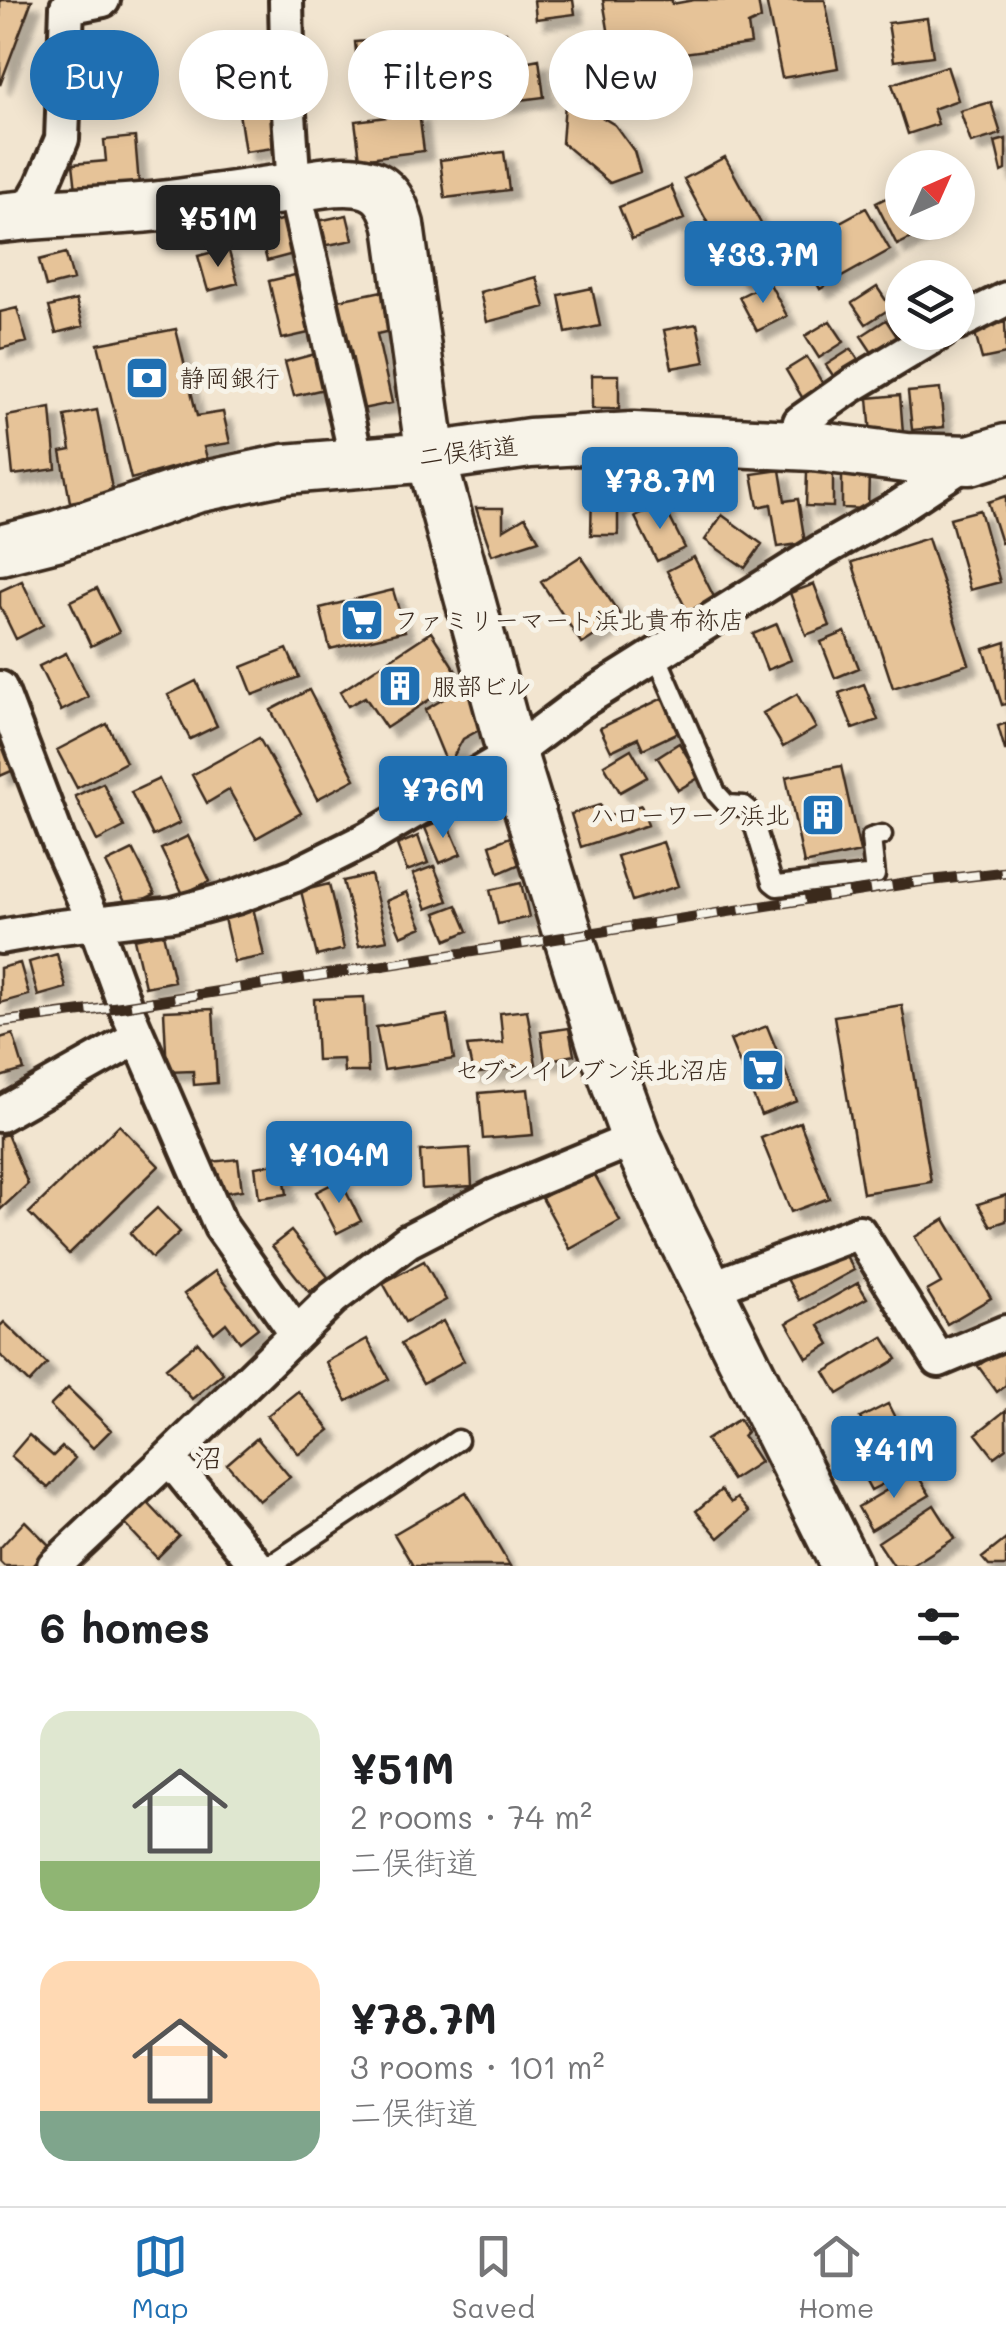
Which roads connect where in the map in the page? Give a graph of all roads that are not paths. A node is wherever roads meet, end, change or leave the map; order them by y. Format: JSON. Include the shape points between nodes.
{"nodes":[{"id":1,"x":103,"y":0,"type":"edge"},
{"id":2,"x":286,"y":0,"type":"edge"},
{"id":3,"x":294,"y":187,"type":"junction"},
{"id":4,"x":13,"y":216,"type":"edge"},
{"id":5,"x":1006,"y":299,"type":"edge"},
{"id":6,"x":975,"y":314,"type":"edge"},
{"id":7,"x":911,"y":350,"type":"edge"},
{"id":8,"x":792,"y":446,"type":"junction"},
{"id":9,"x":988,"y":454,"type":"edge"},
{"id":10,"x":431,"y":457,"type":"junction"},
{"id":11,"x":357,"y":461,"type":"junction"},
{"id":12,"x":0,"y":550,"type":"edge"},
{"id":13,"x":656,"y":655,"type":"junction"},
{"id":14,"x":1,"y":693,"type":"edge"},
{"id":15,"x":512,"y":754,"type":"junction"},
{"id":16,"x":882,"y":835,"type":"dead end"},
{"id":17,"x":95,"y":924,"type":"junction"},
{"id":18,"x":0,"y":937,"type":"edge"},
{"id":19,"x":138,"y":1037,"type":"junction"},
{"id":20,"x":0,"y":1114,"type":"edge"},
{"id":21,"x":636,"y":1138,"type":"junction"},
{"id":22,"x":708,"y":1289,"type":"junction"},
{"id":23,"x":1006,"y":1332,"type":"edge"},
{"id":24,"x":296,"y":1333,"type":"junction"},
{"id":25,"x":458,"y":1440,"type":"dead end"},
{"id":26,"x":169,"y":1458,"type":"junction"},
{"id":27,"x":54,"y":1566,"type":"edge"},
{"id":28,"x":260,"y":1566,"type":"edge"},
{"id":29,"x":846,"y":1566,"type":"edge"}],
"edges":[{"from":1,"to":4,"type":"street","via":[[67,7],[62,139]]},
{"from":2,"to":3,"type":"street"},
{"from":3,"to":4,"type":"street","via":[[166,206]]},
{"from":3,"to":10,"type":"street","via":[[366,183],[390,201],[399,225]]},
{"from":3,"to":11,"type":"street"},
{"from":5,"to":6,"type":"street"},
{"from":7,"to":8,"type":"street","via":[[800,422]]},
{"from":8,"to":9,"type":"street","name":"二俣街道","via":[[906,458]]},
{"from":8,"to":10,"type":"street","name":"二俣街道","via":[[633,438]]},
{"from":9,"to":13,"type":"street"},
{"from":10,"to":11,"type":"street","name":"二俣街道"},
{"from":10,"to":15,"type":"street"},
{"from":11,"to":12,"type":"street","name":"二俣街道","via":[[285,468],[196,488]]},
{"from":13,"to":15,"type":"street"},
{"from":13,"to":16,"type":"lane","via":[[716,793],[750,811],[776,886],[875,875],[871,838]]},
{"from":14,"to":17,"type":"street"},
{"from":15,"to":17,"type":"street","via":[[294,876],[173,914]]},
{"from":15,"to":21,"type":"street"},
{"from":17,"to":18,"type":"street"},
{"from":17,"to":19,"type":"street"},
{"from":19,"to":20,"type":"street"},
{"from":19,"to":24,"type":"street","via":[[221,1227]]},
{"from":21,"to":22,"type":"street"},
{"from":21,"to":24,"type":"street","via":[[495,1196],[408,1241]]},
{"from":22,"to":23,"type":"street","via":[[859,1232],[939,1360]]},
{"from":22,"to":29,"type":"street"},
{"from":24,"to":26,"type":"street"},
{"from":25,"to":28,"type":"lane"},
{"from":26,"to":27,"type":"street"},
{"from":26,"to":28,"type":"street"}]}
